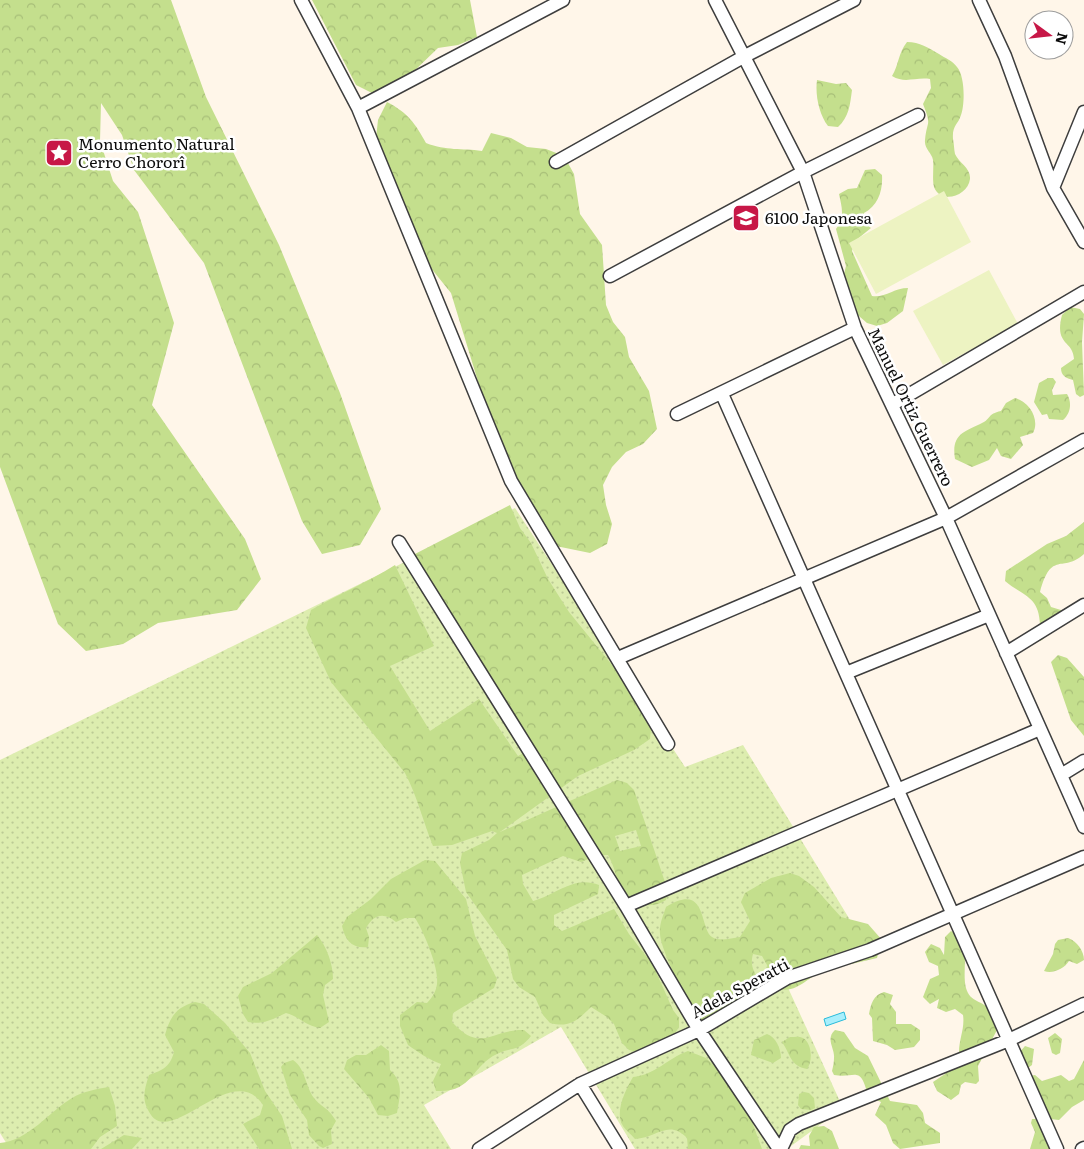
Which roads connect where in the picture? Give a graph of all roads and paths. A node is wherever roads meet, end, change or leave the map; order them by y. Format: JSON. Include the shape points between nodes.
{"nodes":[{"id":1,"x":301,"y":0,"type":"edge"},
{"id":2,"x":563,"y":0,"type":"edge"},
{"id":3,"x":715,"y":0,"type":"edge"},
{"id":4,"x":854,"y":0,"type":"edge"},
{"id":5,"x":980,"y":0,"type":"edge"},
{"id":6,"x":745,"y":56,"type":"junction"},
{"id":7,"x":358,"y":108,"type":"junction"},
{"id":8,"x":1084,"y":112,"type":"edge"},
{"id":9,"x":918,"y":115,"type":"dead end"},
{"id":10,"x":556,"y":162,"type":"dead end"},
{"id":11,"x":803,"y":172,"type":"junction"},
{"id":12,"x":1054,"y":188,"type":"junction"},
{"id":13,"x":1084,"y":242,"type":"edge"},
{"id":14,"x":610,"y":276,"type":"dead end"},
{"id":15,"x":1084,"y":292,"type":"edge"},
{"id":16,"x":855,"y":328,"type":"junction"},
{"id":17,"x":722,"y":394,"type":"junction"},
{"id":18,"x":893,"y":404,"type":"junction"},
{"id":19,"x":677,"y":414,"type":"dead end"},
{"id":20,"x":1084,"y":440,"type":"edge"},
{"id":21,"x":946,"y":518,"type":"junction"},
{"id":22,"x":399,"y":542,"type":"dead end"},
{"id":23,"x":804,"y":580,"type":"junction"},
{"id":24,"x":1084,"y":605,"type":"edge"},
{"id":25,"x":989,"y":615,"type":"junction"},
{"id":26,"x":1006,"y":653,"type":"junction"},
{"id":27,"x":618,"y":658,"type":"junction"},
{"id":28,"x":846,"y":673,"type":"junction"},
{"id":29,"x":1040,"y":729,"type":"junction"},
{"id":30,"x":668,"y":744,"type":"dead end"},
{"id":31,"x":1084,"y":760,"type":"edge"},
{"id":32,"x":1061,"y":775,"type":"junction"},
{"id":33,"x":898,"y":790,"type":"junction"},
{"id":34,"x":1084,"y":827,"type":"edge"},
{"id":35,"x":1084,"y":857,"type":"edge"},
{"id":36,"x":626,"y":906,"type":"junction"},
{"id":37,"x":953,"y":915,"type":"junction"},
{"id":38,"x":1084,"y":1004,"type":"edge"},
{"id":39,"x":698,"y":1030,"type":"junction"},
{"id":40,"x":1009,"y":1040,"type":"junction"},
{"id":41,"x":580,"y":1084,"type":"junction"},
{"id":42,"x":479,"y":1149,"type":"edge"},
{"id":43,"x":620,"y":1149,"type":"edge"},
{"id":44,"x":780,"y":1149,"type":"edge"},
{"id":45,"x":1057,"y":1149,"type":"edge"}],
"edges":[{"from":1,"to":7,"type":"street"},
{"from":2,"to":7,"type":"street"},
{"from":3,"to":6,"type":"street","name":"Manuel Ortiz Guerrero"},
{"from":4,"to":6,"type":"street"},
{"from":5,"to":12,"type":"street","via":[[1005,56]]},
{"from":6,"to":10,"type":"street"},
{"from":6,"to":11,"type":"street","name":"Manuel Ortiz Guerrero"},
{"from":7,"to":27,"type":"street","via":[[511,481]]},
{"from":8,"to":12,"type":"street"},
{"from":9,"to":11,"type":"street"},
{"from":11,"to":14,"type":"street"},
{"from":11,"to":16,"type":"street","name":"Manuel Ortiz Guerrero"},
{"from":12,"to":13,"type":"street"},
{"from":15,"to":18,"type":"street"},
{"from":16,"to":17,"type":"street"},
{"from":16,"to":18,"type":"street","name":"Manuel Ortiz Guerrero"},
{"from":17,"to":19,"type":"street"},
{"from":17,"to":23,"type":"street"},
{"from":18,"to":21,"type":"street","name":"Manuel Ortiz Guerrero"},
{"from":20,"to":21,"type":"street"},
{"from":21,"to":23,"type":"street"},
{"from":21,"to":25,"type":"street","name":"Manuel Ortiz Guerrero"},
{"from":22,"to":36,"type":"street"},
{"from":23,"to":27,"type":"street"},
{"from":23,"to":28,"type":"street"},
{"from":24,"to":26,"type":"street"},
{"from":25,"to":26,"type":"street","name":"Manuel Ortiz Guerrero"},
{"from":25,"to":28,"type":"street"},
{"from":26,"to":29,"type":"street","name":"Manuel Ortiz Guerrero"},
{"from":27,"to":30,"type":"street"},
{"from":28,"to":33,"type":"street"},
{"from":29,"to":32,"type":"street","name":"Manuel Ortiz Guerrero"},
{"from":29,"to":33,"type":"street"},
{"from":31,"to":32,"type":"street"},
{"from":32,"to":34,"type":"street","name":"Manuel Ortiz Guerrero"},
{"from":33,"to":36,"type":"street"},
{"from":33,"to":37,"type":"street"},
{"from":35,"to":37,"type":"street","name":"Adela Speratti"},
{"from":36,"to":39,"type":"street"},
{"from":37,"to":39,"type":"street","name":"Adela Speratti","via":[[870,950],[787,978]]},
{"from":37,"to":40,"type":"street"},
{"from":38,"to":40,"type":"street"},
{"from":39,"to":41,"type":"street","name":"Adela Speratti"},
{"from":39,"to":44,"type":"street"},
{"from":40,"to":44,"type":"street","via":[[799,1124],[790,1130]]},
{"from":40,"to":45,"type":"street"},
{"from":41,"to":42,"type":"street","name":"Adela Speratti"},
{"from":41,"to":43,"type":"street"}]}
